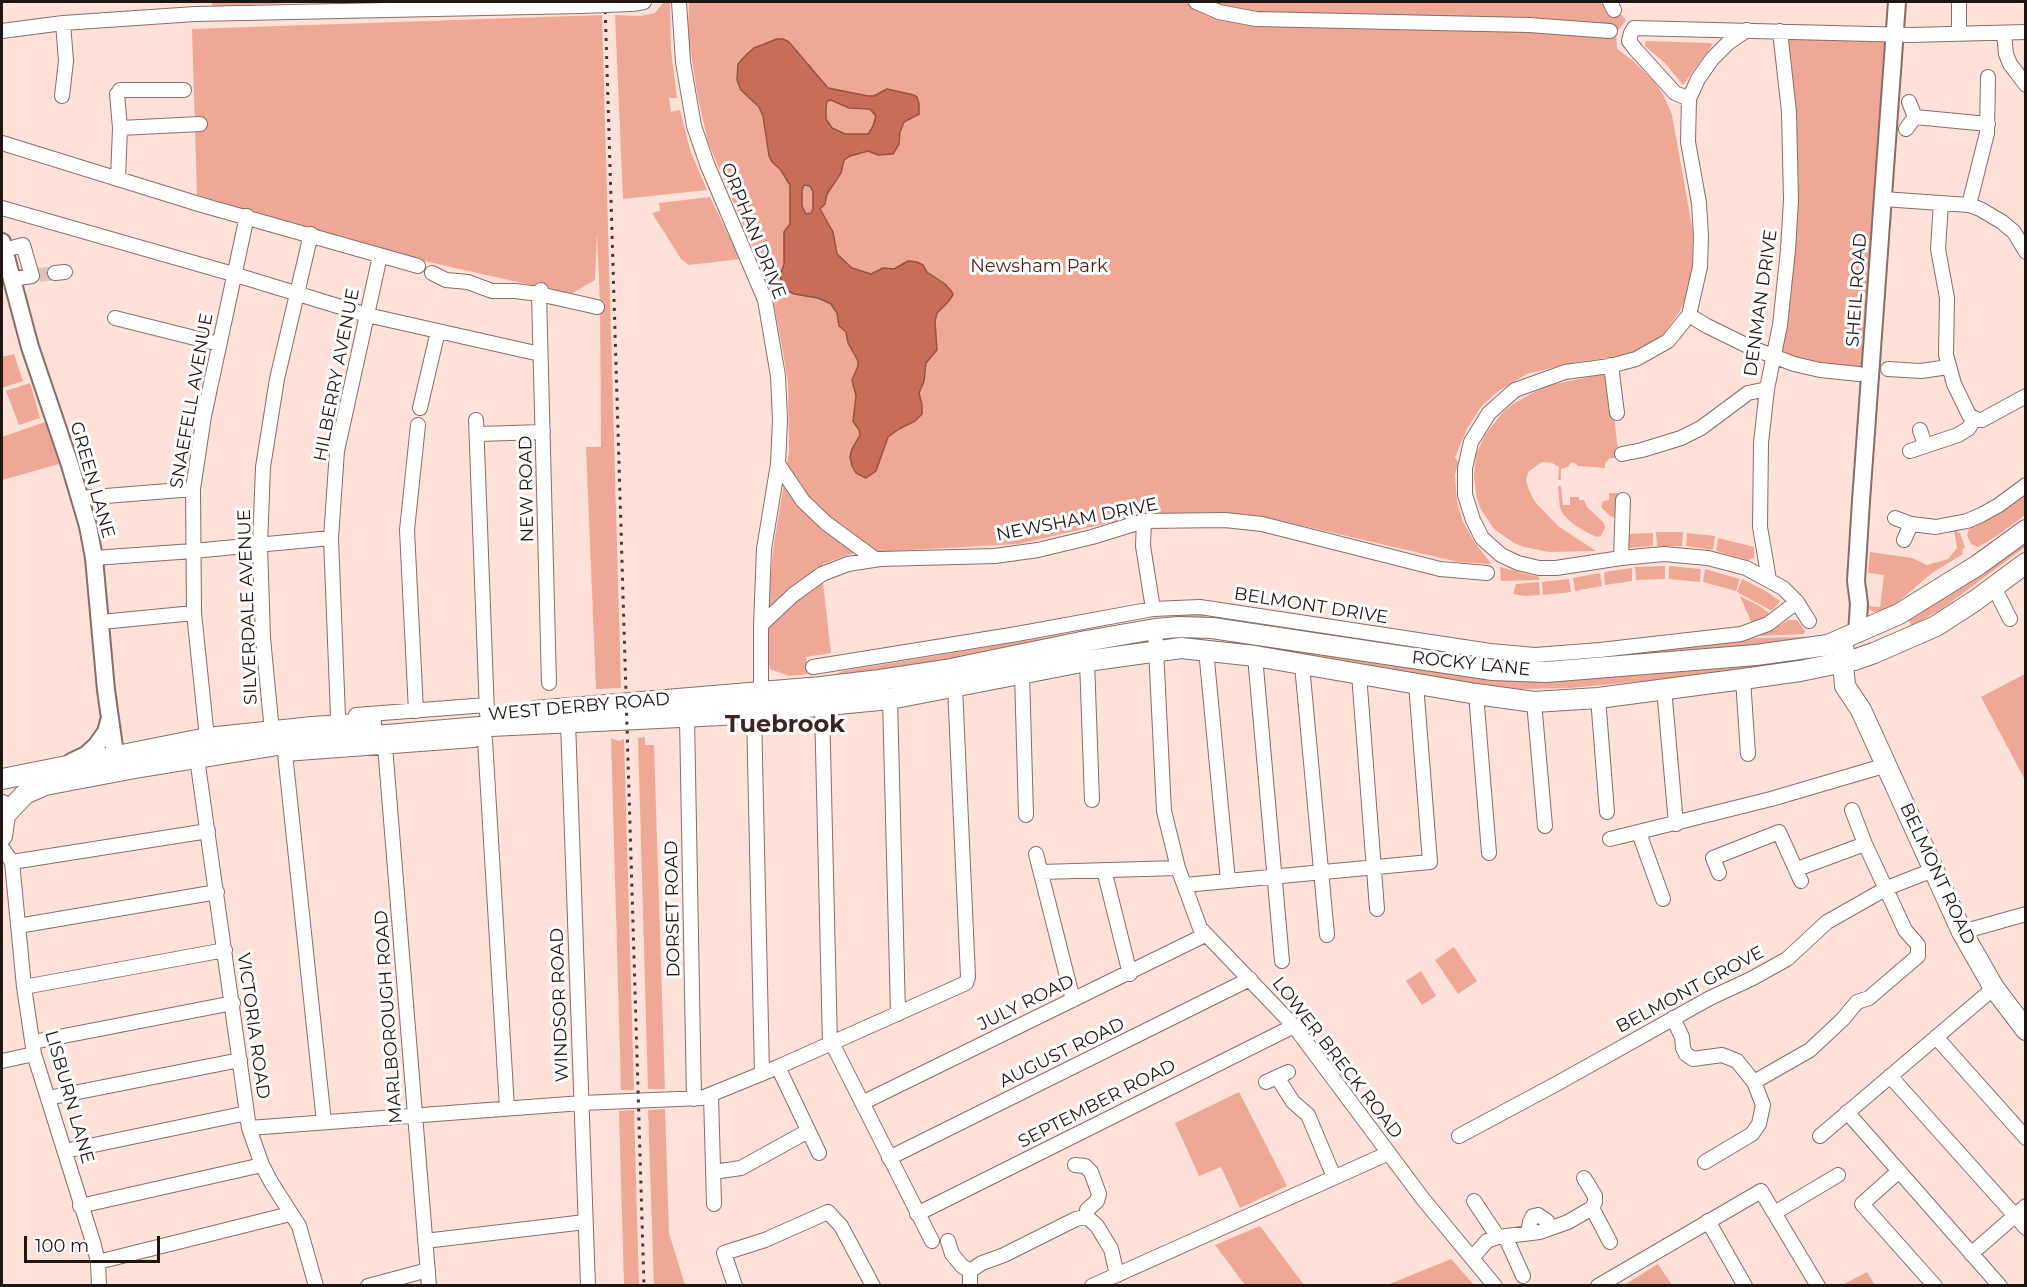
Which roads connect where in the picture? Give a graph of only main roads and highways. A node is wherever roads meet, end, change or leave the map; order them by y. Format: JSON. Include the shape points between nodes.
{"nodes":[{"id":1,"x":1897,"y":2,"type":"edge"},
{"id":2,"x":3,"y":246,"type":"edge"},
{"id":3,"x":9,"y":284,"type":"edge"},
{"id":4,"x":2025,"y":530,"type":"edge"},
{"id":5,"x":2025,"y":563,"type":"edge"},
{"id":6,"x":1155,"y":629,"type":"joint"},
{"id":7,"x":1851,"y":635,"type":"junction"},
{"id":8,"x":1157,"y":651,"type":"joint"},
{"id":9,"x":1848,"y":661,"type":"junction"},
{"id":10,"x":761,"y":691,"type":"junction"},
{"id":11,"x":754,"y":713,"type":"junction"},
{"id":12,"x":110,"y":720,"type":"junction"},
{"id":13,"x":487,"y":720,"type":"junction"},
{"id":14,"x":278,"y":738,"type":"junction"},
{"id":15,"x":116,"y":763,"type":"junction"},
{"id":16,"x":66,"y":765,"type":"junction"},
{"id":17,"x":2,"y":779,"type":"edge"},
{"id":18,"x":3,"y":810,"type":"edge"},
{"id":19,"x":2,"y":836,"type":"edge"},
{"id":20,"x":2025,"y":1030,"type":"edge"}],
"edges":[{"from":1,"to":7,"type":"main road","name":"SHEIL ROAD","via":[[1856,581],[1859,604]]},
{"from":2,"to":3,"type":"main road","name":"GREEN LANE"},
{"from":3,"to":12,"type":"main road","name":"GREEN LANE","via":[[81,498],[94,558]]},
{"from":4,"to":7,"type":"highway","via":[[1978,565],[1899,614]]},
{"from":5,"to":9,"type":"highway","via":[[1936,626]]},
{"from":6,"to":7,"type":"highway","name":"ROCKY LANE","via":[[1212,628],[1493,670],[1546,672],[1808,649]]},
{"from":6,"to":10,"type":"highway","name":"WEST DERBY ROAD","via":[[946,670]]},
{"from":7,"to":9,"type":"highway","name":"BELMONT ROAD"},
{"from":8,"to":9,"type":"highway","name":"ROCKY LANE","via":[[1181,648],[1255,656],[1534,702],[1743,680]]},
{"from":8,"to":11,"type":"highway","name":"WEST DERBY ROAD","via":[[891,699]]},
{"from":9,"to":20,"type":"highway","name":"BELMONT ROAD","via":[[1861,710],[1962,932],[1994,988]]},
{"from":10,"to":11,"type":"highway"},
{"from":10,"to":13,"type":"highway","name":"WEST DERBY ROAD"},
{"from":11,"to":13,"type":"highway","name":"WEST DERBY ROAD","via":[[568,722]]},
{"from":12,"to":15,"type":"main road","name":"GREEN LANE"},
{"from":12,"to":16,"type":"main road","via":[[96,746]]},
{"from":13,"to":14,"type":"highway","name":"WEST DERBY ROAD"},
{"from":14,"to":15,"type":"highway","name":"WEST DERBY ROAD","via":[[197,758]]},
{"from":14,"to":15,"type":"highway","name":"WEST DERBY ROAD","via":[[207,738]]},
{"from":15,"to":16,"type":"highway","name":"WEST DERBY ROAD"},
{"from":15,"to":18,"type":"highway","name":"WEST DERBY ROAD","via":[[38,787]]},
{"from":16,"to":17,"type":"highway","name":"WEST DERBY ROAD"},
{"from":18,"to":19,"type":"highway"}]}
